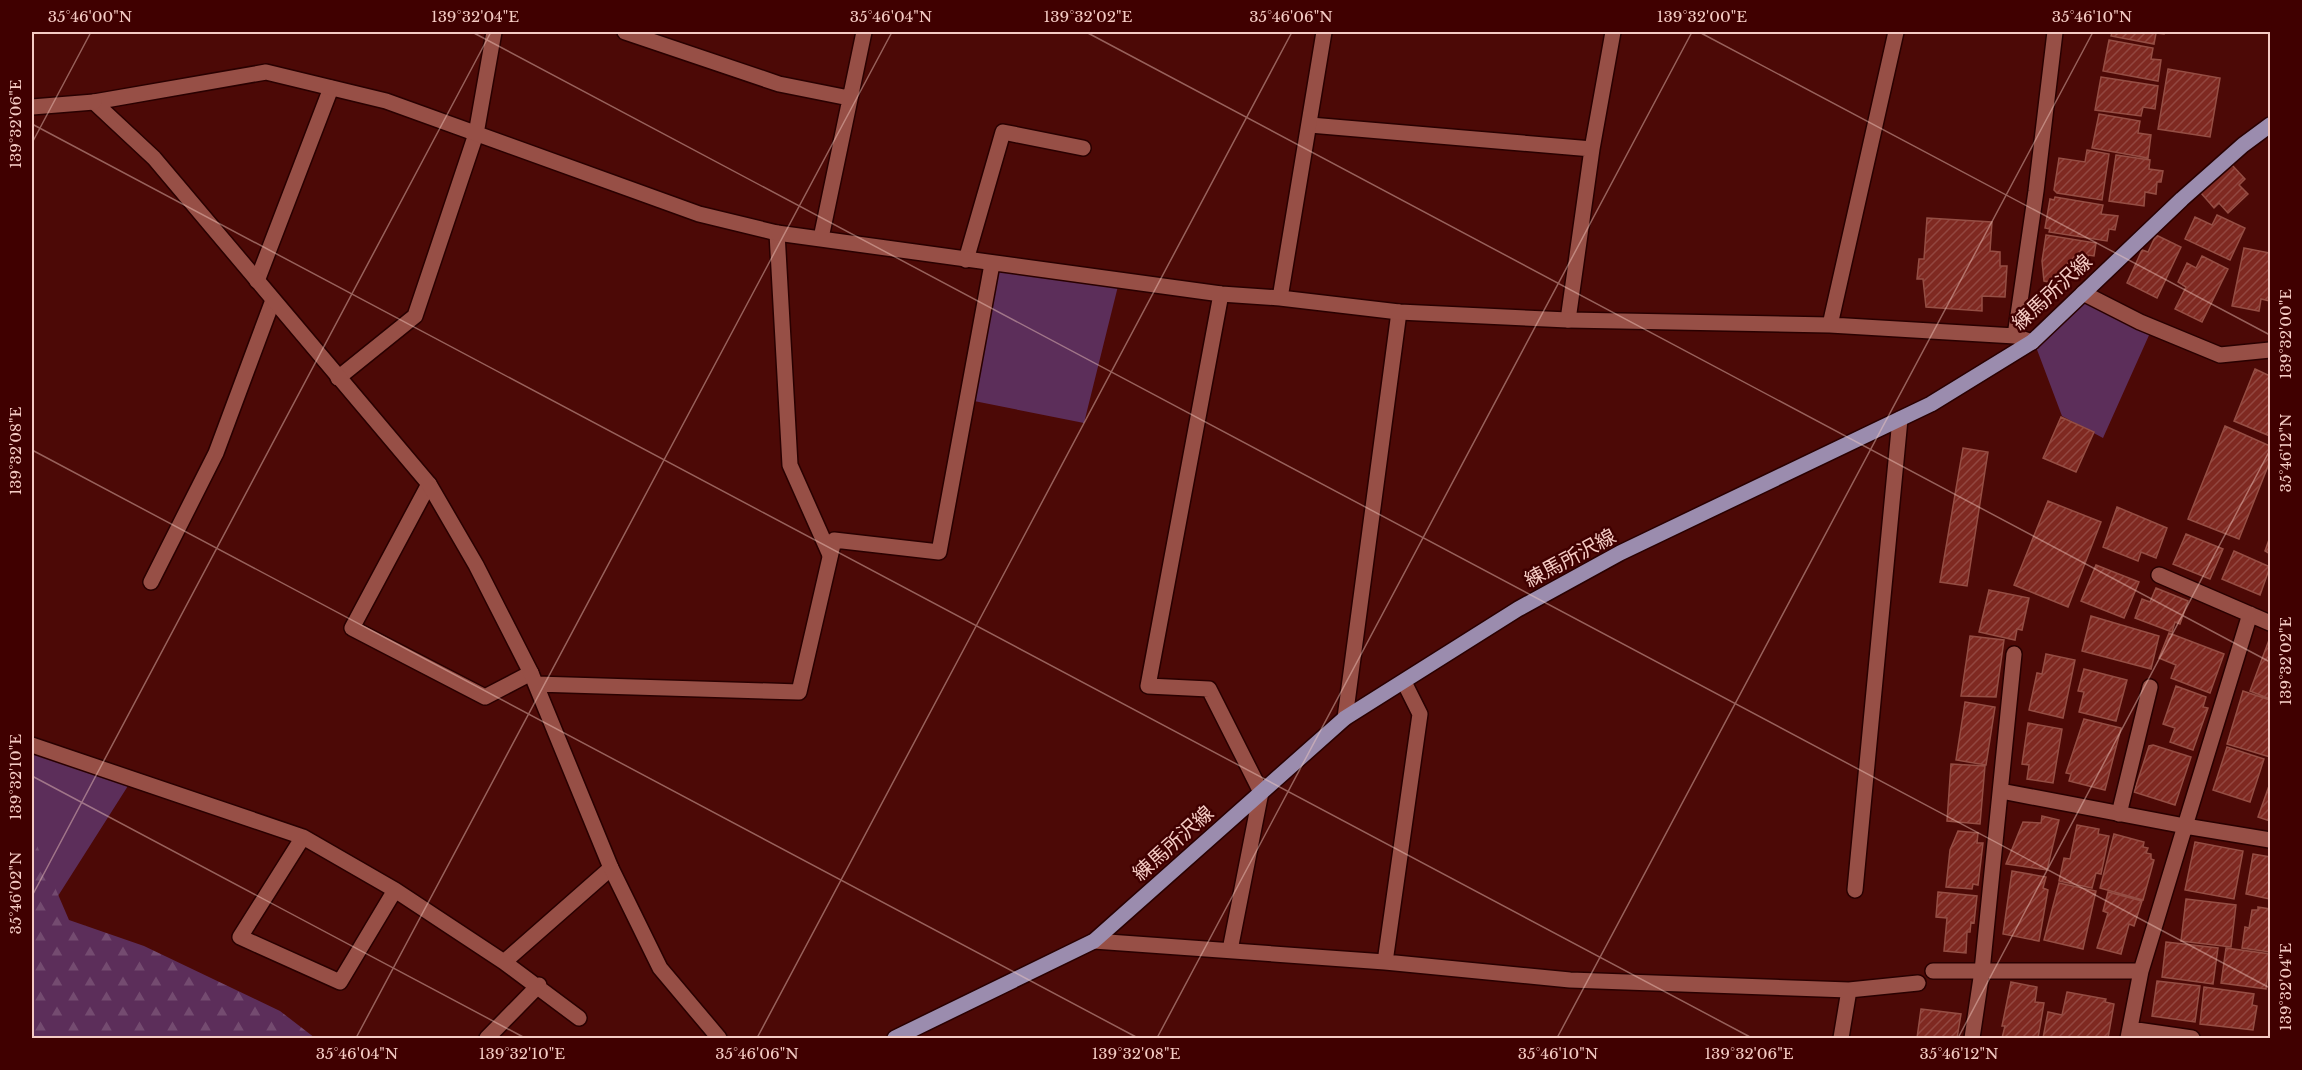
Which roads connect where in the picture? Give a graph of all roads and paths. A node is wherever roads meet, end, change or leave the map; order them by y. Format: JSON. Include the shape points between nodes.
{"nodes":[{"id":1,"x":494,"y":32,"type":"edge"},
{"id":2,"x":625,"y":32,"type":"edge"},
{"id":3,"x":864,"y":32,"type":"edge"},
{"id":4,"x":1324,"y":32,"type":"edge"},
{"id":5,"x":1613,"y":32,"type":"edge"},
{"id":6,"x":1896,"y":32,"type":"edge"},
{"id":7,"x":2055,"y":32,"type":"edge"},
{"id":8,"x":662,"y":39,"type":"edge"},
{"id":9,"x":331,"y":88,"type":"junction"},
{"id":10,"x":849,"y":98,"type":"junction"},
{"id":11,"x":94,"y":102,"type":"junction"},
{"id":12,"x":32,"y":107,"type":"edge"},
{"id":13,"x":1310,"y":125,"type":"junction"},
{"id":14,"x":2271,"y":125,"type":"edge"},
{"id":15,"x":476,"y":134,"type":"junction"},
{"id":16,"x":1083,"y":148,"type":"dead end"},
{"id":17,"x":1592,"y":149,"type":"junction"},
{"id":18,"x":777,"y":233,"type":"junction"},
{"id":19,"x":821,"y":238,"type":"junction"},
{"id":20,"x":966,"y":260,"type":"junction"},
{"id":21,"x":992,"y":264,"type":"junction"},
{"id":22,"x":257,"y":281,"type":"junction"},
{"id":23,"x":2083,"y":292,"type":"junction"},
{"id":24,"x":1221,"y":294,"type":"junction"},
{"id":25,"x":1280,"y":298,"type":"junction"},
{"id":26,"x":273,"y":300,"type":"junction"},
{"id":27,"x":1399,"y":312,"type":"junction"},
{"id":28,"x":1568,"y":320,"type":"junction"},
{"id":29,"x":1830,"y":325,"type":"junction"},
{"id":30,"x":2015,"y":336,"type":"junction"},
{"id":31,"x":2032,"y":342,"type":"junction"},
{"id":32,"x":2271,"y":350,"type":"edge"},
{"id":33,"x":338,"y":378,"type":"junction"},
{"id":34,"x":1900,"y":419,"type":"junction"},
{"id":35,"x":429,"y":484,"type":"junction"},
{"id":36,"x":830,"y":555,"type":"junction"},
{"id":37,"x":2159,"y":575,"type":"dead end"},
{"id":38,"x":151,"y":582,"type":"dead end"},
{"id":39,"x":2250,"y":614,"type":"junction"},
{"id":40,"x":2271,"y":623,"type":"edge"},
{"id":41,"x":2014,"y":654,"type":"dead end"},
{"id":42,"x":533,"y":679,"type":"junction"},
{"id":43,"x":1404,"y":682,"type":"junction"},
{"id":44,"x":2150,"y":687,"type":"dead end"},
{"id":45,"x":1345,"y":718,"type":"junction"},
{"id":46,"x":32,"y":745,"type":"edge"},
{"id":47,"x":2001,"y":791,"type":"junction"},
{"id":48,"x":1261,"y":792,"type":"junction"},
{"id":49,"x":2119,"y":814,"type":"junction"},
{"id":50,"x":2184,"y":826,"type":"junction"},
{"id":51,"x":303,"y":837,"type":"junction"},
{"id":52,"x":2271,"y":840,"type":"edge"},
{"id":53,"x":611,"y":868,"type":"junction"},
{"id":54,"x":395,"y":890,"type":"junction"},
{"id":55,"x":1855,"y":890,"type":"dead end"},
{"id":56,"x":1094,"y":941,"type":"junction"},
{"id":57,"x":1230,"y":950,"type":"junction"},
{"id":58,"x":504,"y":962,"type":"junction"},
{"id":59,"x":1385,"y":962,"type":"junction"},
{"id":60,"x":1933,"y":971,"type":"dead end"},
{"id":61,"x":2141,"y":971,"type":"junction"},
{"id":62,"x":1982,"y":972,"type":"junction"},
{"id":63,"x":1918,"y":983,"type":"dead end"},
{"id":64,"x":539,"y":985,"type":"junction"},
{"id":65,"x":1849,"y":990,"type":"junction"},
{"id":66,"x":579,"y":1018,"type":"dead end"},
{"id":67,"x":2129,"y":1034,"type":"edge"},
{"id":68,"x":487,"y":1038,"type":"edge"},
{"id":69,"x":719,"y":1038,"type":"edge"},
{"id":70,"x":895,"y":1038,"type":"edge"},
{"id":71,"x":1841,"y":1038,"type":"edge"},
{"id":72,"x":1972,"y":1038,"type":"edge"},
{"id":73,"x":2192,"y":1038,"type":"edge"}],
"edges":[{"from":1,"to":15,"type":"street"},
{"from":2,"to":8,"type":"street"},
{"from":3,"to":10,"type":"street"},
{"from":4,"to":13,"type":"street"},
{"from":5,"to":17,"type":"street"},
{"from":6,"to":29,"type":"street"},
{"from":7,"to":30,"type":"street"},
{"from":8,"to":10,"type":"street","via":[[779,84]]},
{"from":9,"to":11,"type":"street","via":[[266,72]]},
{"from":9,"to":15,"type":"street","via":[[386,101]]},
{"from":9,"to":22,"type":"street"},
{"from":10,"to":19,"type":"street"},
{"from":11,"to":12,"type":"street"},
{"from":11,"to":22,"type":"street","via":[[154,158]]},
{"from":13,"to":17,"type":"street"},
{"from":13,"to":25,"type":"street"},
{"from":14,"to":23,"type":"main road","name":"練馬所沢線","via":[[2182,199]]},
{"from":15,"to":18,"type":"street","via":[[699,214]]},
{"from":15,"to":33,"type":"street","via":[[415,316]]},
{"from":16,"to":20,"type":"street","via":[[1003,132]]},
{"from":17,"to":28,"type":"street"},
{"from":18,"to":19,"type":"street"},
{"from":18,"to":36,"type":"street","via":[[790,465]]},
{"from":19,"to":20,"type":"street"},
{"from":20,"to":21,"type":"street"},
{"from":21,"to":24,"type":"street"},
{"from":21,"to":36,"type":"street","via":[[939,552],[834,540]]},
{"from":22,"to":26,"type":"street"},
{"from":23,"to":31,"type":"main road","name":"練馬所沢線"},
{"from":23,"to":32,"type":"street","via":[[2140,322],[2220,355]]},
{"from":24,"to":25,"type":"street"},
{"from":24,"to":48,"type":"street","via":[[1148,686],[1209,689]]},
{"from":25,"to":27,"type":"street"},
{"from":26,"to":33,"type":"street"},
{"from":26,"to":38,"type":"street","via":[[216,453]]},
{"from":27,"to":28,"type":"street"},
{"from":27,"to":45,"type":"street"},
{"from":28,"to":29,"type":"street"},
{"from":29,"to":30,"type":"street"},
{"from":30,"to":31,"type":"street"},
{"from":31,"to":34,"type":"main road","name":"練馬所沢線"},
{"from":33,"to":35,"type":"street"},
{"from":34,"to":43,"type":"main road","name":"練馬所沢線","via":[[1620,553],[1518,609]]},
{"from":34,"to":55,"type":"street"},
{"from":35,"to":42,"type":"street","via":[[476,565]]},
{"from":35,"to":42,"type":"street","via":[[352,628],[485,697]]},
{"from":36,"to":42,"type":"street","via":[[800,692]]},
{"from":37,"to":39,"type":"street"},
{"from":39,"to":40,"type":"street"},
{"from":39,"to":50,"type":"street"},
{"from":41,"to":47,"type":"street"},
{"from":42,"to":53,"type":"street"},
{"from":43,"to":45,"type":"main road","name":"練馬所沢線"},
{"from":43,"to":59,"type":"street","via":[[1420,714]]},
{"from":44,"to":49,"type":"street"},
{"from":45,"to":48,"type":"main road","name":"練馬所沢線"},
{"from":46,"to":51,"type":"street"},
{"from":47,"to":49,"type":"street"},
{"from":47,"to":62,"type":"street"},
{"from":48,"to":56,"type":"main road","name":"練馬所沢線"},
{"from":48,"to":57,"type":"street"},
{"from":49,"to":50,"type":"street"},
{"from":50,"to":52,"type":"street"},
{"from":50,"to":61,"type":"street"},
{"from":51,"to":54,"type":"street"},
{"from":51,"to":54,"type":"street","via":[[240,937],[340,982]]},
{"from":53,"to":58,"type":"street"},
{"from":53,"to":69,"type":"street","via":[[660,968]]},
{"from":54,"to":58,"type":"street"},
{"from":56,"to":57,"type":"street"},
{"from":56,"to":70,"type":"main road","name":"練馬所沢線"},
{"from":57,"to":59,"type":"street"},
{"from":58,"to":64,"type":"street"},
{"from":59,"to":65,"type":"street","via":[[1570,980]]},
{"from":60,"to":62,"type":"street"},
{"from":61,"to":62,"type":"street"},
{"from":61,"to":67,"type":"street"},
{"from":62,"to":72,"type":"street"},
{"from":63,"to":65,"type":"street"},
{"from":64,"to":66,"type":"street"},
{"from":64,"to":68,"type":"street"},
{"from":65,"to":71,"type":"street"},
{"from":67,"to":73,"type":"street"}]}
